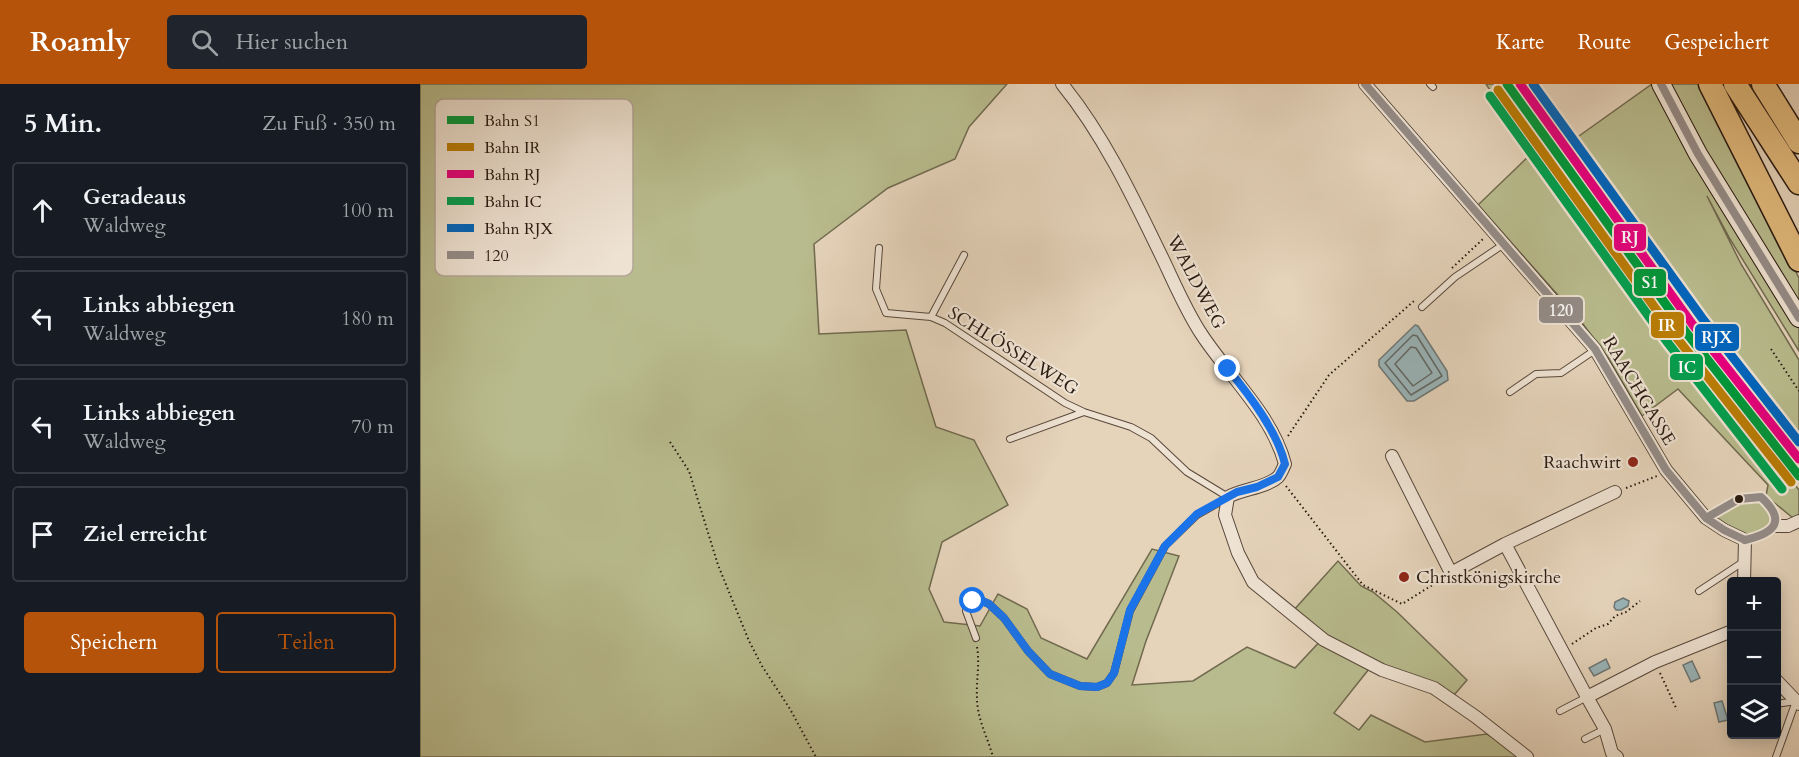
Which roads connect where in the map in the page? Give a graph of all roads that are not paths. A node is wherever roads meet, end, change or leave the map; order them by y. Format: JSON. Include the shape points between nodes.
{"nodes":[{"id":1,"x":1062,"y":84,"type":"edge"},
{"id":2,"x":1365,"y":84,"type":"edge"},
{"id":3,"x":1661,"y":84,"type":"edge"},
{"id":4,"x":1710,"y":84,"type":"edge"},
{"id":5,"x":1735,"y":84,"type":"edge"},
{"id":6,"x":1763,"y":84,"type":"edge"},
{"id":7,"x":1793,"y":128,"type":"edge"},
{"id":8,"x":1799,"y":142,"type":"edge"},
{"id":9,"x":1799,"y":183,"type":"edge"},
{"id":10,"x":1504,"y":244,"type":"junction"},
{"id":11,"x":879,"y":248,"type":"dead end"},
{"id":12,"x":964,"y":255,"type":"dead end"},
{"id":13,"x":1799,"y":260,"type":"edge"},
{"id":14,"x":1422,"y":307,"type":"dead end"},
{"id":15,"x":931,"y":317,"type":"junction"},
{"id":16,"x":1799,"y":318,"type":"edge"},
{"id":17,"x":1595,"y":349,"type":"junction"},
{"id":18,"x":1510,"y":392,"type":"dead end"},
{"id":19,"x":1084,"y":412,"type":"junction"},
{"id":20,"x":1010,"y":440,"type":"dead end"},
{"id":21,"x":1392,"y":456,"type":"dead end"},
{"id":22,"x":1615,"y":492,"type":"road end"},
{"id":23,"x":1228,"y":497,"type":"junction"},
{"id":24,"x":1706,"y":518,"type":"junction"},
{"id":25,"x":1799,"y":521,"type":"edge"},
{"id":26,"x":1775,"y":526,"type":"junction"},
{"id":27,"x":1745,"y":540,"type":"junction"},
{"id":28,"x":1505,"y":544,"type":"junction"},
{"id":29,"x":1744,"y":562,"type":"junction"},
{"id":30,"x":1744,"y":577,"type":"edge"},
{"id":31,"x":1699,"y":591,"type":"dead end"},
{"id":32,"x":1727,"y":633,"type":"edge"},
{"id":33,"x":976,"y":638,"type":"road end"},
{"id":34,"x":1781,"y":685,"type":"edge"},
{"id":35,"x":1587,"y":697,"type":"junction"},
{"id":36,"x":1797,"y":702,"type":"edge"},
{"id":37,"x":1781,"y":704,"type":"edge"},
{"id":38,"x":1560,"y":711,"type":"dead end"},
{"id":39,"x":1605,"y":729,"type":"junction"},
{"id":40,"x":1585,"y":739,"type":"dead end"},
{"id":41,"x":1613,"y":756,"type":"edge"},
{"id":42,"x":1527,"y":757,"type":"edge"},
{"id":43,"x":1776,"y":757,"type":"edge"}],
"edges":[{"from":1,"to":23,"type":"street","name":"WALDWEG","via":[[1110,156],[1201,334],[1246,392],[1281,450],[1285,464],[1278,477]]},
{"from":2,"to":10,"type":"street","name":"RAACHGASSE"},
{"from":3,"to":16,"type":"main road","via":[[1698,154]]},
{"from":4,"to":13,"type":"highway"},
{"from":5,"to":9,"type":"highway"},
{"from":6,"to":7,"type":"highway"},
{"from":7,"to":8,"type":"highway"},
{"from":10,"to":14,"type":"lane","via":[[1455,277]]},
{"from":10,"to":17,"type":"street","name":"RAACHGASSE"},
{"from":11,"to":15,"type":"lane","name":"SCHLÖSSELWEG","via":[[876,289],[886,313]]},
{"from":12,"to":15,"type":"lane"},
{"from":15,"to":19,"type":"lane","name":"SCHLÖSSELWEG"},
{"from":17,"to":18,"type":"lane","via":[[1561,373],[1536,374]]},
{"from":17,"to":24,"type":"street","name":"RAACHGASSE","via":[[1666,470]]},
{"from":19,"to":20,"type":"lane","name":"SCHLÖSSELWEG"},
{"from":19,"to":23,"type":"lane","name":"SCHLÖSSELWEG","via":[[1150,438],[1187,472]]},
{"from":21,"to":28,"type":"street","via":[[1451,573]]},
{"from":22,"to":28,"type":"street"},
{"from":23,"to":33,"type":"lane","via":[[1197,514],[1165,546],[1130,610],[1114,673],[1107,683],[1080,686],[1050,674],[1004,618],[980,600],[967,605],[966,611]]},
{"from":23,"to":42,"type":"street","via":[[1225,515],[1253,582],[1324,640],[1382,670],[1434,688]]},
{"from":24,"to":26,"type":"lane","via":[[1738,499],[1761,497],[1770,505]]},
{"from":24,"to":27,"type":"street","name":"RAACHGASSE"},
{"from":25,"to":26,"type":"street"},
{"from":26,"to":27,"type":"lane","via":[[1760,537]]},
{"from":27,"to":29,"type":"street"},
{"from":28,"to":35,"type":"street"},
{"from":29,"to":30,"type":"street"},
{"from":29,"to":31,"type":"lane"},
{"from":32,"to":35,"type":"street","via":[[1655,662]]},
{"from":34,"to":36,"type":"street"},
{"from":35,"to":38,"type":"lane"},
{"from":35,"to":39,"type":"street"},
{"from":36,"to":37,"type":"lane"},
{"from":36,"to":43,"type":"lane"},
{"from":39,"to":40,"type":"lane"},
{"from":39,"to":41,"type":"street"}]}
